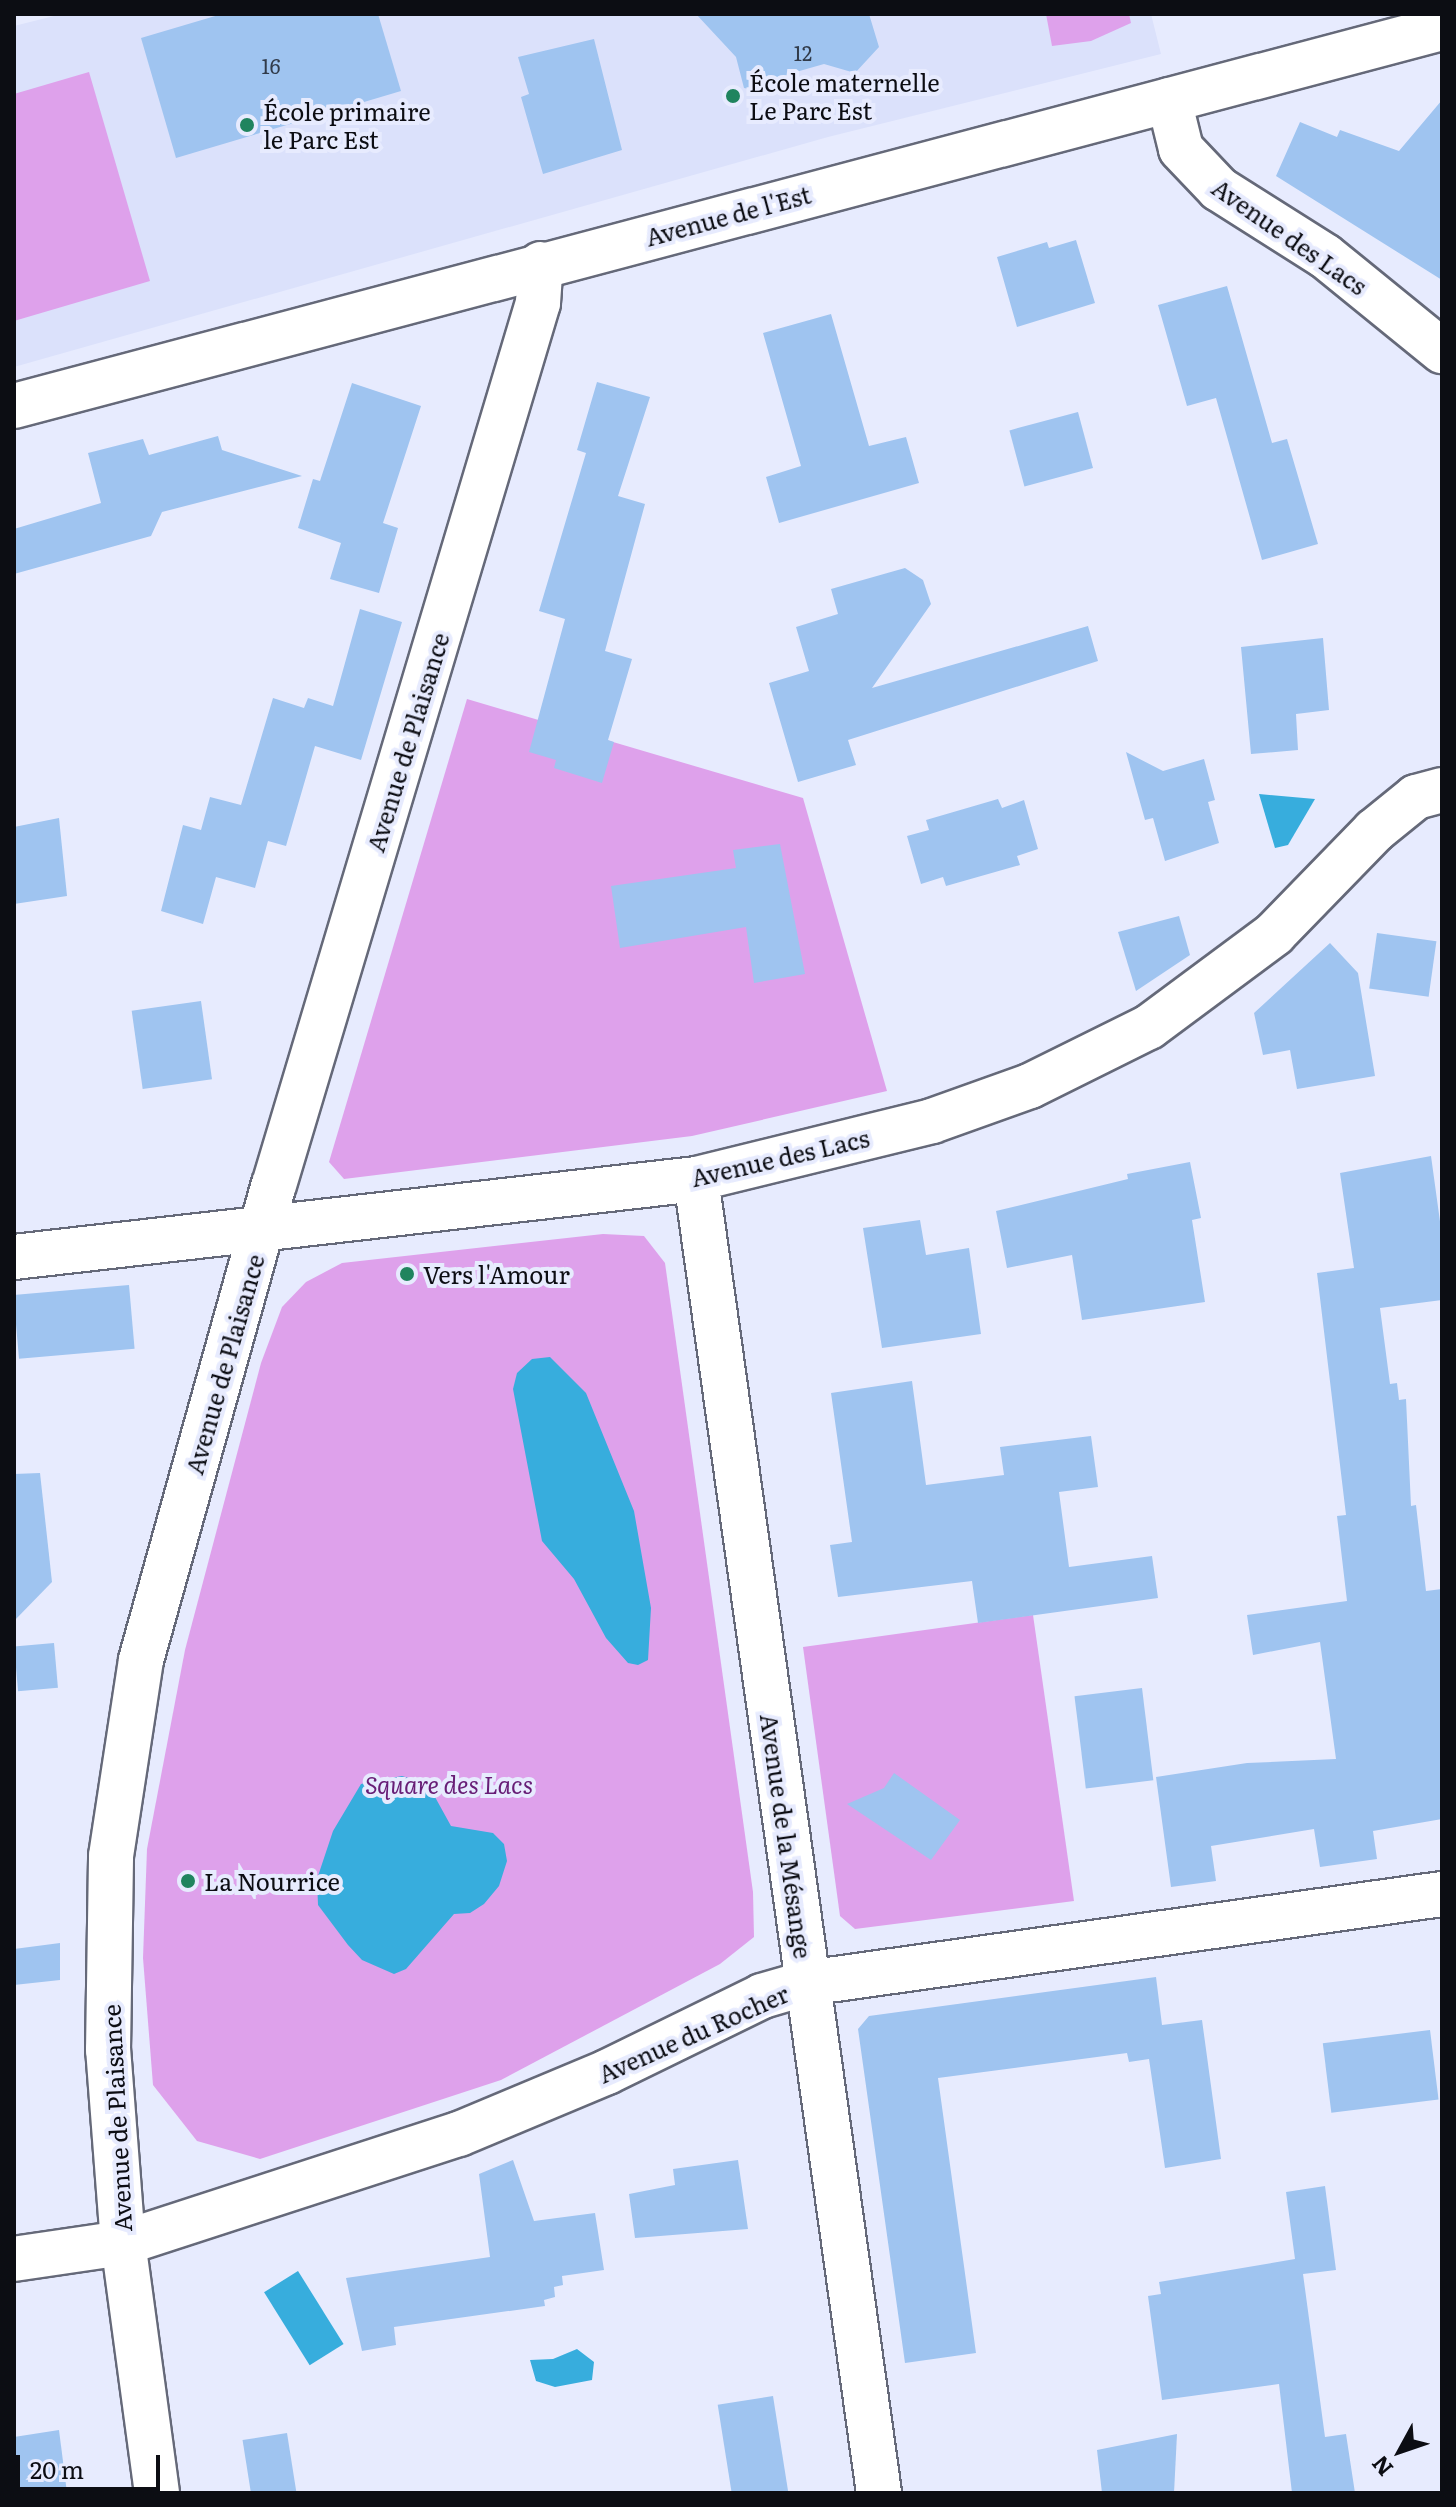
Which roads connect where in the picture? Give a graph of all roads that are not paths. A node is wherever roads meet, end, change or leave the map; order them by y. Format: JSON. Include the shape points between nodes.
{"nodes":[{"id":1,"x":1442,"y":28,"type":"edge"},
{"id":2,"x":1169,"y":100,"type":"junction"},
{"id":3,"x":541,"y":264,"type":"junction"},
{"id":4,"x":1442,"y":351,"type":"edge"},
{"id":5,"x":14,"y":406,"type":"edge"},
{"id":6,"x":1442,"y":790,"type":"edge"},
{"id":7,"x":696,"y":1179,"type":"junction"},
{"id":8,"x":262,"y":1228,"type":"junction"},
{"id":9,"x":14,"y":1257,"type":"edge"},
{"id":10,"x":1442,"y":1894,"type":"edge"},
{"id":11,"x":807,"y":1983,"type":"junction"},
{"id":12,"x":123,"y":2243,"type":"junction"},
{"id":13,"x":14,"y":2259,"type":"edge"},
{"id":14,"x":157,"y":2493,"type":"edge"},
{"id":15,"x":879,"y":2493,"type":"edge"}],
"edges":[{"from":1,"to":2,"type":"street","name":"Avenue de l'Est"},
{"from":2,"to":3,"type":"street","name":"Avenue de l'Est"},
{"from":2,"to":4,"type":"street","name":"Avenue des Lacs","via":[[1181,149],[1219,189],[1325,256]]},
{"from":3,"to":5,"type":"street","name":"Avenue de l'Est"},
{"from":3,"to":8,"type":"street","name":"Avenue de Plaisance","via":[[538,303]]},
{"from":6,"to":7,"type":"street","name":"Avenue des Lacs","via":[[1416,797],[1374,831],[1274,934],[1149,1027],[1030,1086],[932,1121]]},
{"from":7,"to":8,"type":"street","name":"Avenue des Lacs"},
{"from":7,"to":11,"type":"street","name":"Avenue de la Mésange"},
{"from":8,"to":9,"type":"street","name":"Avenue des Lacs"},
{"from":8,"to":12,"type":"street","name":"Avenue de Plaisance","via":[[141,1660],[111,1856],[108,2050]]},
{"from":10,"to":11,"type":"street","name":"Avenue du Rocher"},
{"from":11,"to":12,"type":"street","name":"Avenue du Rocher","via":[[762,1996],[607,2072],[459,2134]]},
{"from":11,"to":15,"type":"street","name":"Avenue de la Mésange"},
{"from":12,"to":13,"type":"street","name":"Avenue du Rocher"},
{"from":12,"to":14,"type":"street","name":"Avenue de Plaisance"}]}
